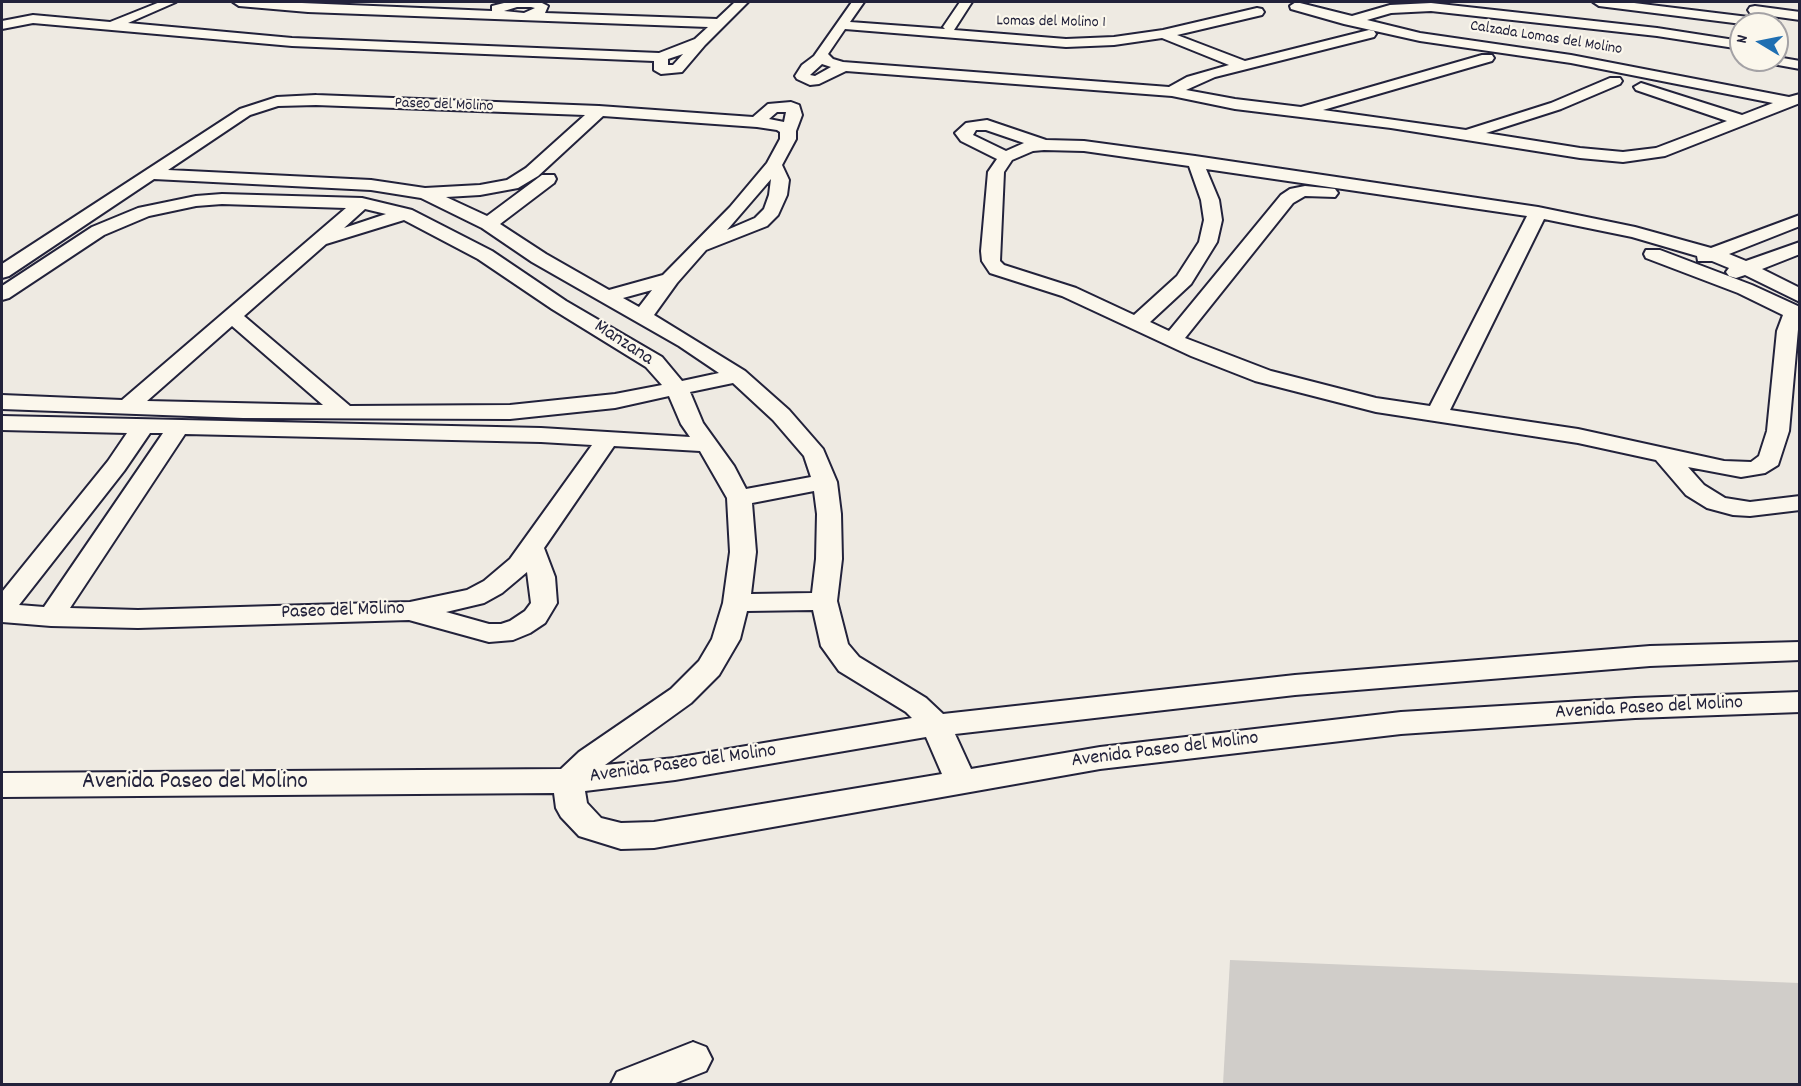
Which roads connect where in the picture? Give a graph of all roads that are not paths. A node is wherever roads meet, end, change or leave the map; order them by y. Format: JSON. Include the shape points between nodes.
{"nodes":[{"id":1,"x":170,"y":2,"type":"edge"},
{"id":2,"x":239,"y":2,"type":"edge"},
{"id":3,"x":327,"y":2,"type":"edge"},
{"id":4,"x":518,"y":2,"type":"edge"},
{"id":5,"x":742,"y":2,"type":"edge"},
{"id":6,"x":858,"y":2,"type":"edge"},
{"id":7,"x":966,"y":2,"type":"edge"},
{"id":8,"x":1599,"y":2,"type":"edge"},
{"id":9,"x":1689,"y":2,"type":"edge"},
{"id":10,"x":1242,"y":3,"type":"edge"},
{"id":11,"x":540,"y":4,"type":"edge"},
{"id":12,"x":1292,"y":5,"type":"edge"},
{"id":13,"x":427,"y":7,"type":"edge"},
{"id":14,"x":1431,"y":7,"type":"junction"},
{"id":15,"x":504,"y":11,"type":"junction"},
{"id":16,"x":731,"y":11,"type":"junction"},
{"id":17,"x":529,"y":15,"type":"junction"},
{"id":18,"x":1800,"y":16,"type":"edge"},
{"id":19,"x":1729,"y":18,"type":"edge"},
{"id":20,"x":2,"y":19,"type":"edge"},
{"id":21,"x":33,"y":19,"type":"junction"},
{"id":22,"x":844,"y":20,"type":"junction"},
{"id":23,"x":1348,"y":21,"type":"junction"},
{"id":24,"x":720,"y":22,"type":"junction"},
{"id":25,"x":2,"y":25,"type":"edge"},
{"id":26,"x":110,"y":26,"type":"junction"},
{"id":27,"x":950,"y":27,"type":"junction"},
{"id":28,"x":1605,"y":27,"type":"junction"},
{"id":29,"x":1388,"y":30,"type":"junction"},
{"id":30,"x":1163,"y":34,"type":"junction"},
{"id":31,"x":1370,"y":34,"type":"junction"},
{"id":32,"x":1729,"y":43,"type":"edge"},
{"id":33,"x":393,"y":47,"type":"junction"},
{"id":34,"x":1729,"y":53,"type":"edge"},
{"id":35,"x":821,"y":58,"type":"junction"},
{"id":36,"x":1487,"y":58,"type":"junction"},
{"id":37,"x":1571,"y":59,"type":"junction"},
{"id":38,"x":843,"y":66,"type":"junction"},
{"id":39,"x":1242,"y":66,"type":"junction"},
{"id":40,"x":1559,"y":70,"type":"junction"},
{"id":41,"x":1615,"y":81,"type":"junction"},
{"id":42,"x":1172,"y":92,"type":"junction"},
{"id":43,"x":1796,"y":100,"type":"edge"},
{"id":44,"x":599,"y":111,"type":"junction"},
{"id":45,"x":1298,"y":112,"type":"junction"},
{"id":46,"x":622,"y":113,"type":"junction"},
{"id":47,"x":1740,"y":120,"type":"junction"},
{"id":48,"x":607,"y":127,"type":"dead end"},
{"id":49,"x":1467,"y":134,"type":"junction"},
{"id":50,"x":1044,"y":145,"type":"junction"},
{"id":51,"x":1006,"y":157,"type":"junction"},
{"id":52,"x":1195,"y":161,"type":"junction"},
{"id":53,"x":774,"y":165,"type":"junction"},
{"id":54,"x":560,"y":170,"type":"dead end"},
{"id":55,"x":151,"y":174,"type":"junction"},
{"id":56,"x":280,"y":182,"type":"junction"},
{"id":57,"x":512,"y":184,"type":"junction"},
{"id":58,"x":533,"y":191,"type":"junction"},
{"id":59,"x":425,"y":193,"type":"junction"},
{"id":60,"x":261,"y":199,"type":"junction"},
{"id":61,"x":362,"y":203,"type":"junction"},
{"id":62,"x":96,"y":209,"type":"junction"},
{"id":63,"x":406,"y":214,"type":"junction"},
{"id":64,"x":135,"y":215,"type":"junction"},
{"id":65,"x":1534,"y":219,"type":"junction"},
{"id":66,"x":1800,"y":220,"type":"edge"},
{"id":67,"x":488,"y":224,"type":"junction"},
{"id":68,"x":318,"y":242,"type":"junction"},
{"id":69,"x":1800,"y":247,"type":"edge"},
{"id":70,"x":696,"y":250,"type":"junction"},
{"id":71,"x":1711,"y":254,"type":"junction"},
{"id":72,"x":539,"y":258,"type":"junction"},
{"id":73,"x":1687,"y":266,"type":"junction"},
{"id":74,"x":1746,"y":268,"type":"junction"},
{"id":75,"x":509,"y":270,"type":"junction"},
{"id":76,"x":2,"y":272,"type":"edge"},
{"id":77,"x":670,"y":279,"type":"junction"},
{"id":78,"x":1719,"y":279,"type":"junction"},
{"id":79,"x":2,"y":294,"type":"edge"},
{"id":80,"x":605,"y":297,"type":"junction"},
{"id":81,"x":1798,"y":308,"type":"edge"},
{"id":82,"x":233,"y":317,"type":"junction"},
{"id":83,"x":642,"y":317,"type":"junction"},
{"id":84,"x":1137,"y":323,"type":"junction"},
{"id":85,"x":1172,"y":340,"type":"junction"},
{"id":86,"x":1792,"y":358,"type":"edge"},
{"id":87,"x":737,"y":376,"type":"junction"},
{"id":88,"x":677,"y":388,"type":"junction"},
{"id":89,"x":2,"y":402,"type":"edge"},
{"id":90,"x":128,"y":405,"type":"junction"},
{"id":91,"x":1780,"y":408,"type":"junction"},
{"id":92,"x":344,"y":412,"type":"junction"},
{"id":93,"x":1437,"y":414,"type":"junction"},
{"id":94,"x":287,"y":421,"type":"junction"},
{"id":95,"x":1800,"y":421,"type":"edge"},
{"id":96,"x":2,"y":423,"type":"edge"},
{"id":97,"x":142,"y":428,"type":"junction"},
{"id":98,"x":178,"y":428,"type":"junction"},
{"id":99,"x":608,"y":439,"type":"junction"},
{"id":100,"x":708,"y":446,"type":"junction"},
{"id":101,"x":1666,"y":457,"type":"junction"},
{"id":102,"x":825,"y":482,"type":"junction"},
{"id":103,"x":740,"y":498,"type":"junction"},
{"id":104,"x":1800,"y":503,"type":"edge"},
{"id":105,"x":531,"y":547,"type":"junction"},
{"id":106,"x":824,"y":601,"type":"junction"},
{"id":107,"x":736,"y":603,"type":"junction"},
{"id":108,"x":2,"y":611,"type":"edge"},
{"id":109,"x":410,"y":611,"type":"junction"},
{"id":110,"x":51,"y":617,"type":"junction"},
{"id":111,"x":1800,"y":651,"type":"edge"},
{"id":112,"x":1800,"y":702,"type":"edge"},
{"id":113,"x":936,"y":725,"type":"junction"},
{"id":114,"x":568,"y":781,"type":"junction"},
{"id":115,"x":961,"y":781,"type":"junction"},
{"id":116,"x":2,"y":785,"type":"edge"},
{"id":117,"x":693,"y":1059,"type":"dead end"},
{"id":118,"x":630,"y":1084,"type":"edge"}],
"edges":[{"from":1,"to":26,"type":"street"},
{"from":2,"to":13,"type":"street","via":[[308,8]]},
{"from":3,"to":13,"type":"street"},
{"from":4,"to":11,"type":"street"},
{"from":4,"to":15,"type":"street"},
{"from":5,"to":16,"type":"street"},
{"from":6,"to":22,"type":"street"},
{"from":7,"to":27,"type":"street"},
{"from":8,"to":19,"type":"street"},
{"from":9,"to":18,"type":"street"},
{"from":10,"to":27,"type":"street","name":"Lomas del Molino 1","via":[[1152,25],[1087,32]]},
{"from":10,"to":30,"type":"street","name":"Lomas del Molino 1","via":[[1262,13]]},
{"from":11,"to":16,"type":"street"},
{"from":11,"to":17,"type":"street","via":[[543,9]]},
{"from":12,"to":23,"type":"street","name":"Calzada Lomas del Molino"},
{"from":12,"to":31,"type":"street","name":"Calzada Lomas del Molino"},
{"from":13,"to":15,"type":"street"},
{"from":13,"to":33,"type":"street","via":[[413,30]]},
{"from":14,"to":23,"type":"street","via":[[1390,9]]},
{"from":14,"to":28,"type":"street"},
{"from":14,"to":29,"type":"street"},
{"from":15,"to":17,"type":"street"},
{"from":16,"to":24,"type":"street"},
{"from":17,"to":24,"type":"street"},
{"from":20,"to":21,"type":"street","via":[[46,7]]},
{"from":21,"to":25,"type":"street"},
{"from":21,"to":26,"type":"street"},
{"from":22,"to":27,"type":"street","name":"Lomas del Molino 1"},
{"from":22,"to":30,"type":"street","name":"Lomas del Molino 1","via":[[1066,48]]},
{"from":22,"to":35,"type":"street"},
{"from":23,"to":29,"type":"street","name":"Calzada Lomas del Molino"},
{"from":24,"to":33,"type":"street","via":[[700,42],[661,57]]},
{"from":26,"to":33,"type":"street"},
{"from":28,"to":32,"type":"street"},
{"from":28,"to":34,"type":"street"},
{"from":29,"to":37,"type":"street","name":"Calzada Lomas del Molino"},
{"from":30,"to":39,"type":"street"},
{"from":31,"to":36,"type":"street","name":"Calzada Lomas del Molino"},
{"from":31,"to":39,"type":"street"},
{"from":35,"to":38,"type":"street"},
{"from":35,"to":38,"type":"street","via":[[803,72],[803,78],[819,80]]},
{"from":36,"to":40,"type":"street","name":"Calzada Lomas del Molino"},
{"from":36,"to":45,"type":"street"},
{"from":37,"to":40,"type":"street"},
{"from":37,"to":43,"type":"street","name":"Calzada Lomas del Molino"},
{"from":38,"to":42,"type":"street","via":[[1062,77]]},
{"from":39,"to":42,"type":"street","via":[[1192,80]]},
{"from":40,"to":41,"type":"street","name":"Calzada Lomas del Molino"},
{"from":41,"to":47,"type":"street","name":"Calzada Lomas del Molino"},
{"from":41,"to":49,"type":"street","via":[[1556,106]]},
{"from":42,"to":45,"type":"street"},
{"from":43,"to":47,"type":"street"},
{"from":44,"to":46,"type":"street","name":"Paseo del Molino"},
{"from":44,"to":55,"type":"street","name":"Paseo del Molino","via":[[316,100],[277,102],[244,112]]},
{"from":44,"to":57,"type":"street","via":[[532,172]]},
{"from":45,"to":49,"type":"street"},
{"from":46,"to":48,"type":"street"},
{"from":46,"to":53,"type":"street","name":"Paseo del Molino","via":[[782,126],[788,131],[788,139]]},
{"from":47,"to":49,"type":"street","via":[[1659,153],[1642,156],[1598,155]]},
{"from":50,"to":51,"type":"street"},
{"from":50,"to":51,"type":"street","via":[[987,125],[972,126],[963,133]]},
{"from":50,"to":52,"type":"street","via":[[1084,146]]},
{"from":51,"to":84,"type":"street","via":[[996,172],[990,250],[997,269],[1069,292]]},
{"from":52,"to":65,"type":"street"},
{"from":52,"to":84,"type":"street","via":[[1210,201],[1213,220],[1208,242],[1184,280]]},
{"from":53,"to":70,"type":"street","via":[[736,211]]},
{"from":53,"to":70,"type":"street","via":[[780,180],[772,211],[761,222]]},
{"from":54,"to":58,"type":"street"},
{"from":55,"to":56,"type":"street"},
{"from":55,"to":62,"type":"street","name":"Paseo del Molino"},
{"from":56,"to":59,"type":"street","via":[[371,185]]},
{"from":56,"to":60,"type":"street"},
{"from":57,"to":58,"type":"street"},
{"from":57,"to":59,"type":"street"},
{"from":58,"to":67,"type":"street"},
{"from":59,"to":67,"type":"street"},
{"from":60,"to":61,"type":"street","name":"Manzana"},
{"from":60,"to":64,"type":"street","name":"Manzana","via":[[196,201]]},
{"from":61,"to":63,"type":"street","name":"Manzana"},
{"from":61,"to":68,"type":"street"},
{"from":62,"to":64,"type":"street"},
{"from":62,"to":76,"type":"street","name":"Paseo del Molino"},
{"from":63,"to":68,"type":"street"},
{"from":63,"to":75,"type":"street","name":"Manzana"},
{"from":64,"to":79,"type":"street","name":"Manzana","via":[[98,231]]},
{"from":65,"to":71,"type":"street","via":[[1624,230]]},
{"from":65,"to":73,"type":"street"},
{"from":65,"to":85,"type":"street","via":[[1318,191],[1296,193],[1287,199]]},
{"from":65,"to":93,"type":"street"},
{"from":66,"to":71,"type":"street"},
{"from":67,"to":72,"type":"street"},
{"from":68,"to":82,"type":"street"},
{"from":69,"to":74,"type":"street"},
{"from":70,"to":77,"type":"street"},
{"from":71,"to":73,"type":"street"},
{"from":71,"to":74,"type":"street"},
{"from":72,"to":75,"type":"street"},
{"from":72,"to":80,"type":"street"},
{"from":73,"to":78,"type":"street"},
{"from":74,"to":78,"type":"street"},
{"from":74,"to":81,"type":"street"},
{"from":75,"to":88,"type":"street","name":"Manzana","via":[[654,362]]},
{"from":77,"to":80,"type":"street"},
{"from":77,"to":83,"type":"street"},
{"from":78,"to":81,"type":"street"},
{"from":80,"to":83,"type":"street"},
{"from":81,"to":86,"type":"street","via":[[1787,330]]},
{"from":82,"to":90,"type":"street"},
{"from":82,"to":92,"type":"street"},
{"from":83,"to":87,"type":"street"},
{"from":84,"to":85,"type":"street"},
{"from":85,"to":93,"type":"street","via":[[1263,376],[1315,391]]},
{"from":86,"to":91,"type":"street"},
{"from":87,"to":88,"type":"street"},
{"from":87,"to":102,"type":"street","via":[[781,415],[815,454]]},
{"from":88,"to":92,"type":"street","via":[[556,409]]},
{"from":88,"to":100,"type":"street","name":"Manzana","via":[[692,424]]},
{"from":89,"to":90,"type":"street"},
{"from":90,"to":94,"type":"street"},
{"from":91,"to":95,"type":"street"},
{"from":91,"to":101,"type":"street","via":[[1770,460],[1756,468],[1724,468]]},
{"from":92,"to":94,"type":"street"},
{"from":93,"to":101,"type":"street","via":[[1578,436]]},
{"from":94,"to":98,"type":"street"},
{"from":94,"to":99,"type":"street"},
{"from":96,"to":97,"type":"street"},
{"from":97,"to":98,"type":"street"},
{"from":97,"to":108,"type":"street"},
{"from":98,"to":110,"type":"street"},
{"from":99,"to":100,"type":"street"},
{"from":99,"to":105,"type":"street","name":"Paseo del Molino"},
{"from":100,"to":103,"type":"street","name":"Manzana"},
{"from":101,"to":104,"type":"street","via":[[1695,490],[1716,503],[1750,509]]},
{"from":102,"to":103,"type":"street"},
{"from":102,"to":106,"type":"street","via":[[829,548]]},
{"from":103,"to":107,"type":"street","name":"Manzana","via":[[742,552]]},
{"from":105,"to":109,"type":"street","name":"Paseo del Molino","via":[[508,576],[475,597]]},
{"from":105,"to":109,"type":"street","via":[[542,577],[544,603],[520,627],[489,633]]},
{"from":106,"to":107,"type":"street"},
{"from":106,"to":113,"type":"street","via":[[835,646],[849,664],[915,705]]},
{"from":107,"to":114,"type":"street","name":"Manzana","via":[[726,639],[709,668],[681,696],[590,760]]},
{"from":108,"to":110,"type":"street","name":"Paseo del Molino"},
{"from":109,"to":110,"type":"street","name":"Paseo del Molino","via":[[138,619]]},
{"from":111,"to":113,"type":"street","name":"Avenida Paseo del Molino","via":[[1650,656],[1307,684]]},
{"from":112,"to":115,"type":"street","name":"Avenida Paseo del Molino","via":[[1401,723],[1100,758]]},
{"from":113,"to":114,"type":"street","name":"Avenida Paseo del Molino","via":[[675,769]]},
{"from":113,"to":115,"type":"street"},
{"from":114,"to":115,"type":"street","name":"Avenida Paseo del Molino","via":[[572,808],[590,827],[621,836],[654,836]]},
{"from":114,"to":116,"type":"street","name":"Avenida Paseo del Molino"},
{"from":117,"to":118,"type":"street"}]}
